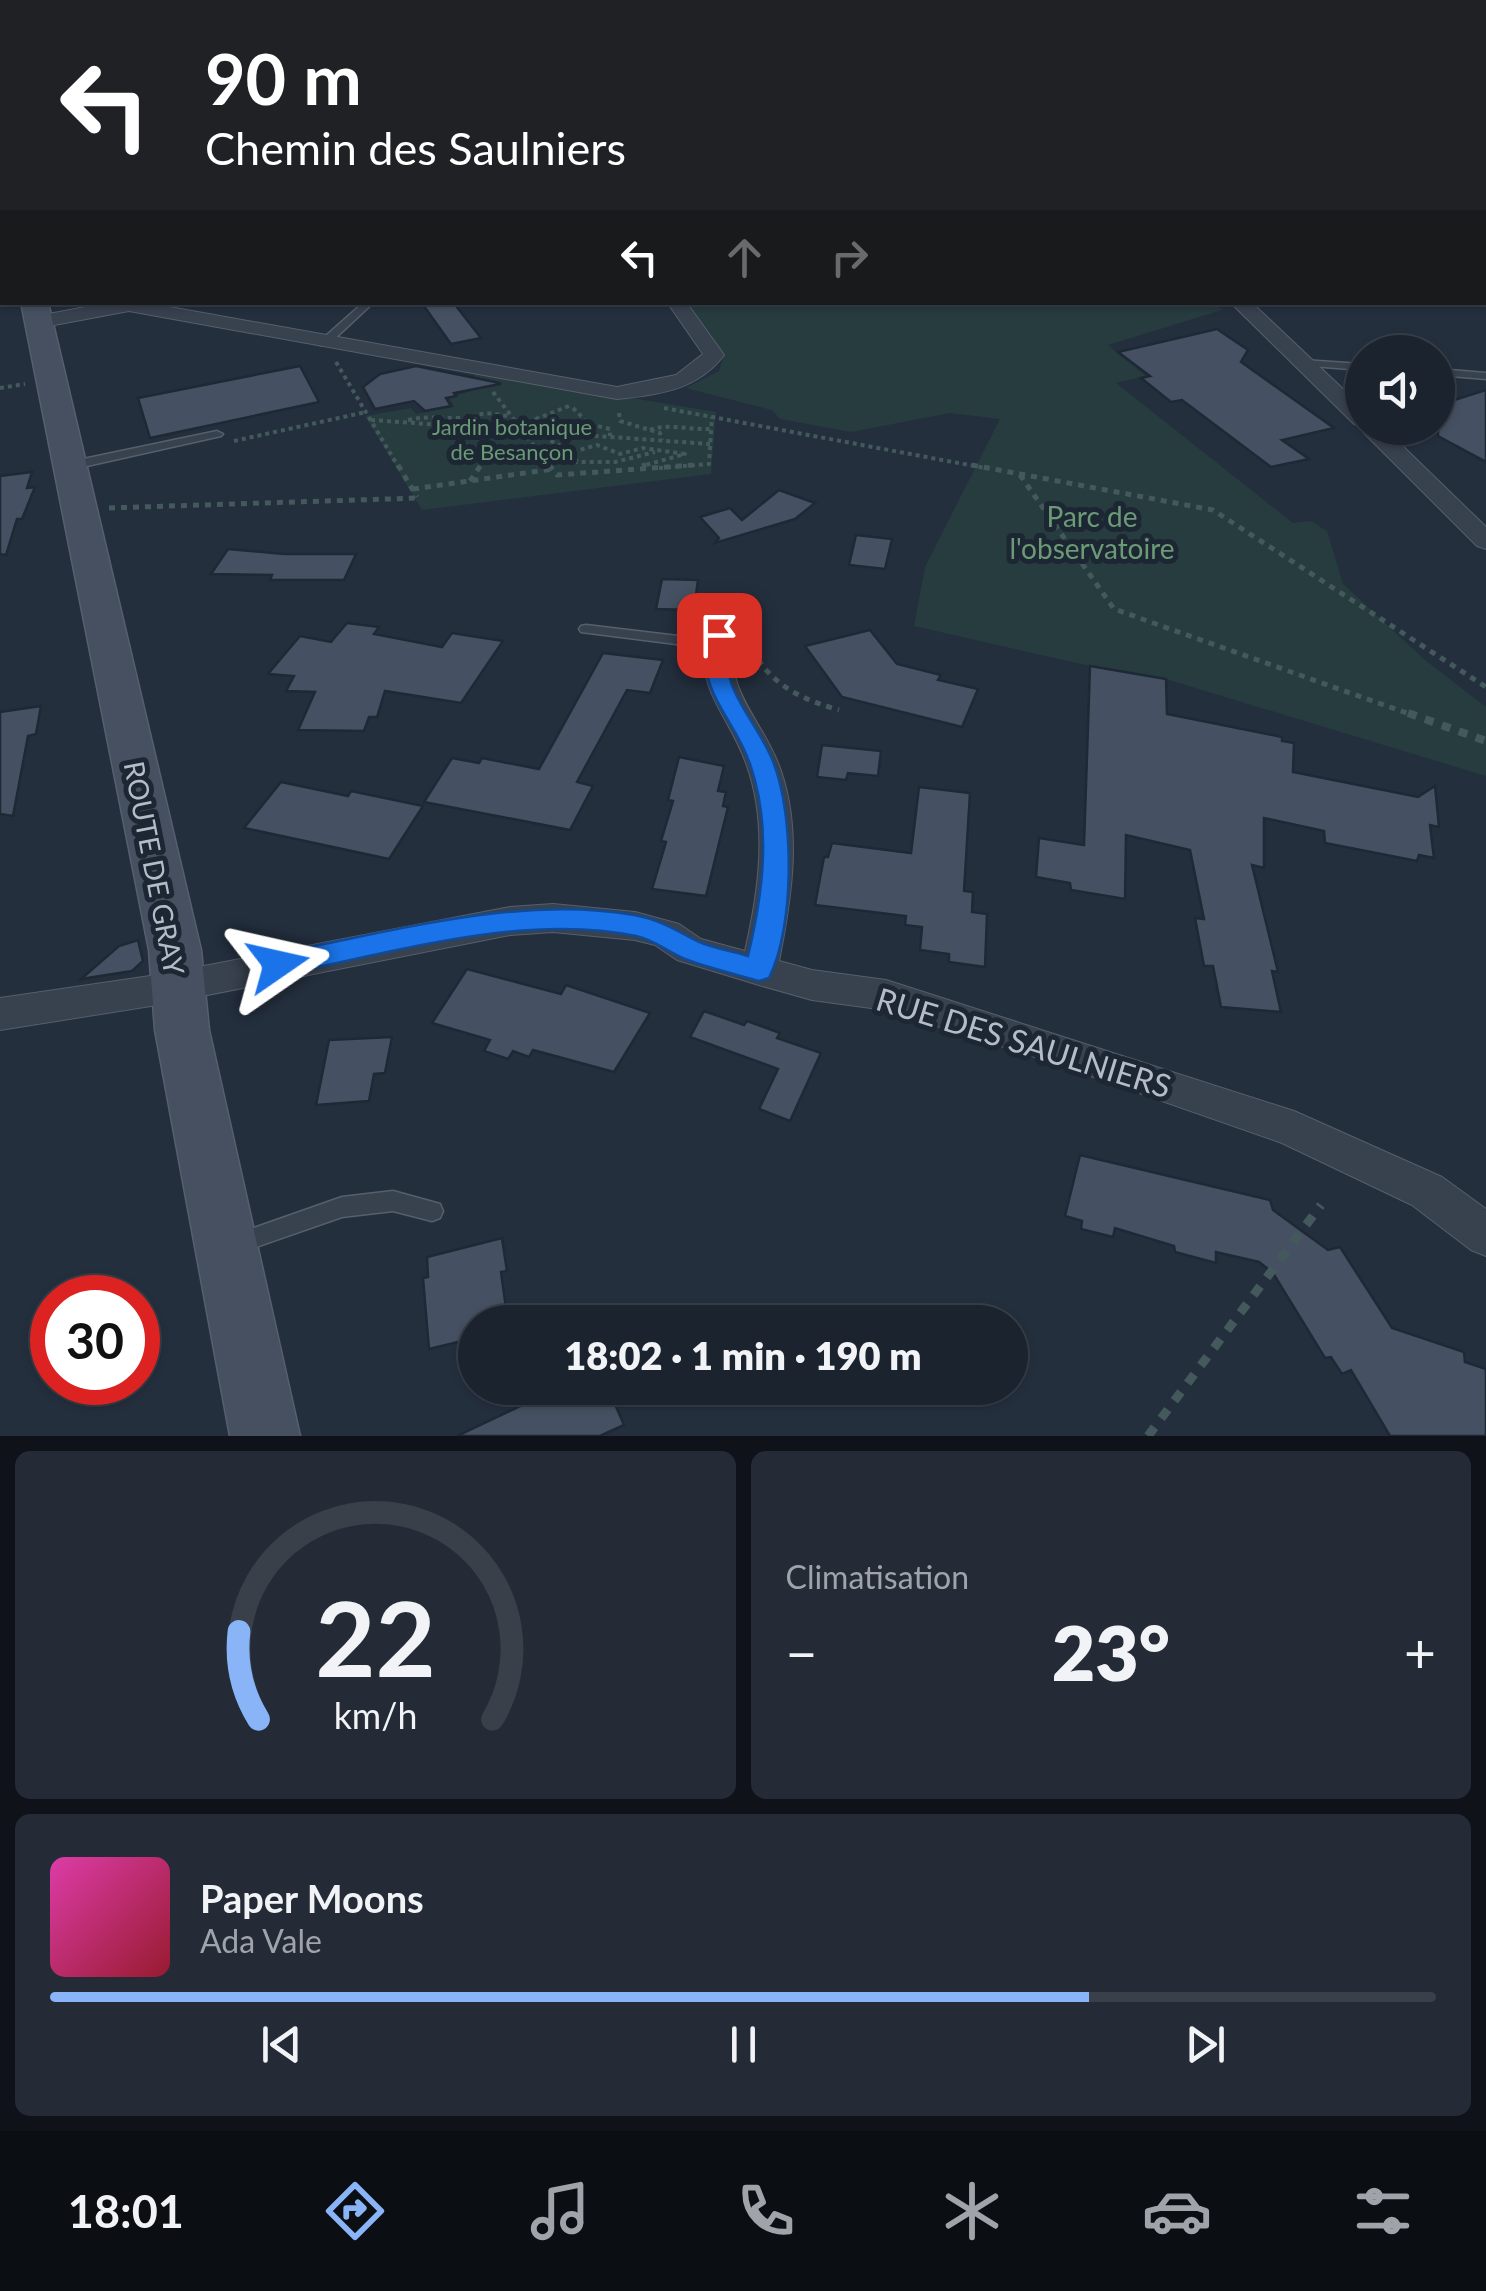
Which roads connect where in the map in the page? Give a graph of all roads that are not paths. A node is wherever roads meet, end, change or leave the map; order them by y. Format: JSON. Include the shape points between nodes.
{"nodes":[{"id":1,"x":108,"y":305,"type":"edge"},
{"id":2,"x":123,"y":305,"type":"edge"},
{"id":3,"x":367,"y":305,"type":"edge"},
{"id":4,"x":678,"y":305,"type":"edge"},
{"id":5,"x":1242,"y":305,"type":"edge"},
{"id":6,"x":41,"y":312,"type":"edge"},
{"id":7,"x":324,"y":342,"type":"junction"},
{"id":8,"x":1303,"y":363,"type":"junction"},
{"id":9,"x":1345,"y":366,"type":"edge"},
{"id":10,"x":1455,"y":373,"type":"edge"},
{"id":11,"x":1486,"y":376,"type":"edge"},
{"id":12,"x":1345,"y":402,"type":"edge"},
{"id":13,"x":220,"y":439,"type":"road end"},
{"id":14,"x":1389,"y":445,"type":"edge"},
{"id":15,"x":69,"y":466,"type":"junction"},
{"id":16,"x":1486,"y":541,"type":"edge"},
{"id":17,"x":586,"y":628,"type":"dead end"},
{"id":18,"x":717,"y":643,"type":"joint"},
{"id":19,"x":759,"y":970,"type":"junction"},
{"id":20,"x":178,"y":984,"type":"junction"},
{"id":21,"x":0,"y":1014,"type":"edge"},
{"id":22,"x":432,"y":1211,"type":"dead end"},
{"id":23,"x":1486,"y":1235,"type":"edge"},
{"id":24,"x":227,"y":1249,"type":"junction"},
{"id":25,"x":265,"y":1436,"type":"edge"}],
"edges":[{"from":1,"to":6,"type":"street"},
{"from":2,"to":7,"type":"street"},
{"from":3,"to":7,"type":"lane"},
{"from":4,"to":7,"type":"street","via":[[714,355],[705,368],[650,390],[604,391]]},
{"from":5,"to":8,"type":"street"},
{"from":6,"to":15,"type":"main road","name":"ROUTE DE GRAY"},
{"from":8,"to":9,"type":"lane"},
{"from":8,"to":12,"type":"street"},
{"from":10,"to":11,"type":"lane"},
{"from":13,"to":15,"type":"lane"},
{"from":14,"to":16,"type":"street"},
{"from":15,"to":20,"type":"main road","name":"ROUTE DE GRAY"},
{"from":17,"to":18,"type":"lane"},
{"from":18,"to":19,"type":"street","via":[[720,684],[762,762],[778,836]]},
{"from":19,"to":20,"type":"street","name":"RUE DES SAULNIERS","via":[[635,926],[553,918]]},
{"from":19,"to":23,"type":"street","name":"RUE DES SAULNIERS","via":[[886,995],[1294,1129],[1427,1191]]},
{"from":20,"to":21,"type":"street","name":"RUE DES SAULNIERS"},
{"from":20,"to":24,"type":"main road","name":"ROUTE DE GRAY"},
{"from":22,"to":24,"type":"lane","via":[[393,1202],[342,1207]]},
{"from":24,"to":25,"type":"main road","name":"ROUTE DE GRAY"}]}
